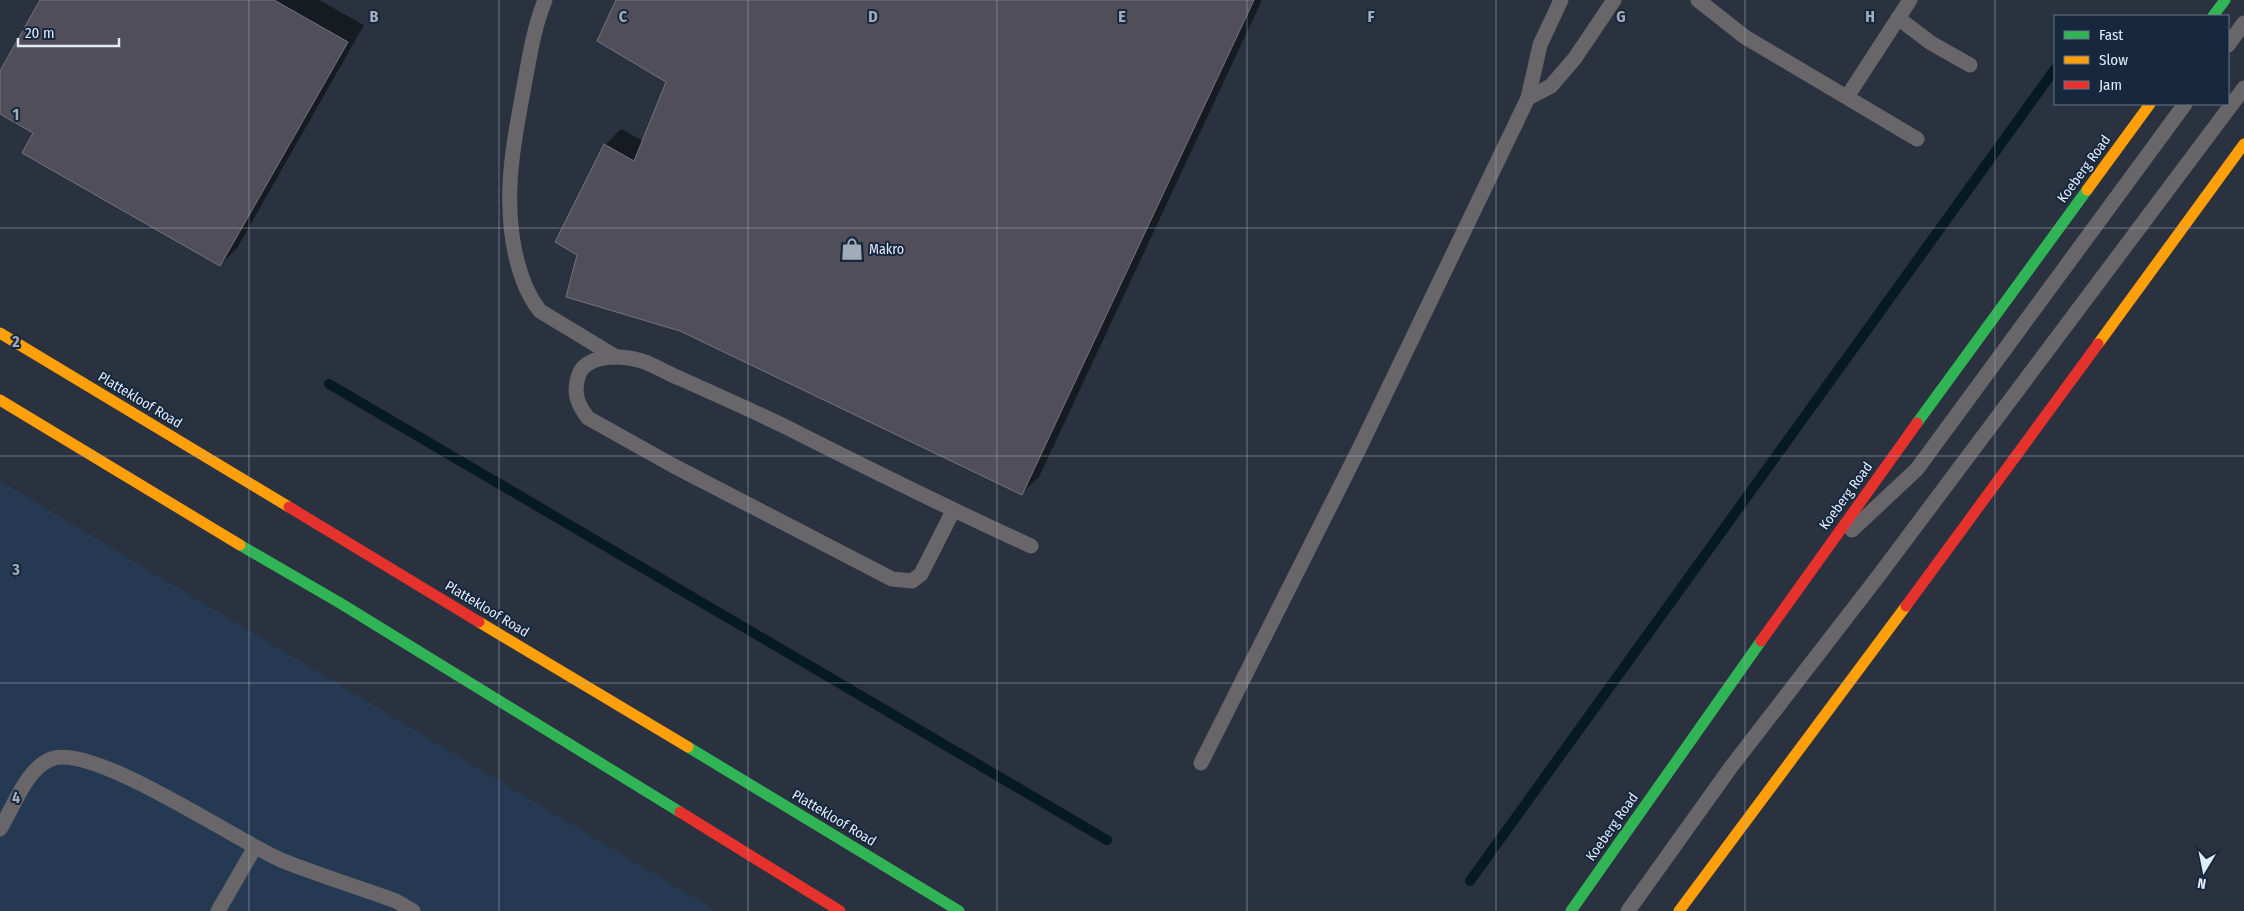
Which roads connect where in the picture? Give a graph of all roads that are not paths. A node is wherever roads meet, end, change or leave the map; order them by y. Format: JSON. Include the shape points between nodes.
{"nodes":[{"id":1,"x":545,"y":0,"type":"edge"},
{"id":2,"x":1561,"y":0,"type":"edge"},
{"id":3,"x":1614,"y":0,"type":"edge"},
{"id":4,"x":1698,"y":0,"type":"edge"},
{"id":5,"x":1910,"y":0,"type":"edge"},
{"id":6,"x":2225,"y":0,"type":"edge"},
{"id":7,"x":2214,"y":15,"type":"edge"},
{"id":8,"x":1898,"y":18,"type":"junction"},
{"id":9,"x":2244,"y":23,"type":"edge"},
{"id":10,"x":2229,"y":44,"type":"edge"},
{"id":11,"x":1970,"y":65,"type":"dead end"},
{"id":12,"x":2244,"y":88,"type":"edge"},
{"id":13,"x":1847,"y":97,"type":"junction"},
{"id":14,"x":1528,"y":98,"type":"junction"},
{"id":15,"x":2149,"y":105,"type":"edge"},
{"id":16,"x":2184,"y":105,"type":"edge"},
{"id":17,"x":1917,"y":139,"type":"dead end"},
{"id":18,"x":2244,"y":144,"type":"edge"},
{"id":19,"x":0,"y":333,"type":"edge"},
{"id":20,"x":616,"y":357,"type":"junction"},
{"id":21,"x":0,"y":400,"type":"edge"},
{"id":22,"x":953,"y":511,"type":"junction"},
{"id":23,"x":1031,"y":546,"type":"dead end"},
{"id":24,"x":1818,"y":561,"type":"junction"},
{"id":25,"x":1201,"y":763,"type":"dead end"},
{"id":26,"x":2,"y":823,"type":"edge"},
{"id":27,"x":255,"y":847,"type":"junction"},
{"id":28,"x":218,"y":911,"type":"edge"},
{"id":29,"x":413,"y":911,"type":"edge"},
{"id":30,"x":840,"y":911,"type":"edge"},
{"id":31,"x":960,"y":911,"type":"edge"},
{"id":32,"x":1571,"y":911,"type":"edge"},
{"id":33,"x":1628,"y":911,"type":"edge"},
{"id":34,"x":1679,"y":911,"type":"edge"}],
"edges":[{"from":1,"to":20,"type":"lane","via":[[535,25],[513,147],[510,209],[515,246],[521,274],[532,301],[540,310]]},
{"from":2,"to":14,"type":"lane","via":[[1540,45]]},
{"from":3,"to":14,"type":"lane","via":[[1576,58],[1551,86]]},
{"from":4,"to":13,"type":"lane","via":[[1744,37]]},
{"from":5,"to":8,"type":"lane"},
{"from":6,"to":7,"type":"main road"},
{"from":8,"to":11,"type":"lane"},
{"from":8,"to":13,"type":"lane"},
{"from":9,"to":10,"type":"lane"},
{"from":12,"to":33,"type":"lane","via":[[1886,566],[1731,767]]},
{"from":13,"to":17,"type":"lane"},
{"from":14,"to":25,"type":"lane","via":[[1360,447]]},
{"from":15,"to":24,"type":"main road","name":"Koeberg Road"},
{"from":16,"to":24,"type":"lane","via":[[1918,470]]},
{"from":18,"to":34,"type":"main road"},
{"from":19,"to":31,"type":"main road","name":"Plattekloof Road"},
{"from":20,"to":22,"type":"lane","via":[[641,360],[736,403]]},
{"from":20,"to":22,"type":"lane","via":[[587,363],[579,374],[576,398],[588,418],[892,579],[912,581],[921,574]]},
{"from":21,"to":30,"type":"main road","via":[[340,603]]},
{"from":22,"to":23,"type":"lane"},
{"from":24,"to":32,"type":"main road","name":"Koeberg Road"},
{"from":26,"to":27,"type":"lane","via":[[37,770],[50,759],[67,756],[122,773]]},
{"from":27,"to":28,"type":"lane"},
{"from":27,"to":29,"type":"lane","via":[[396,901]]}]}
